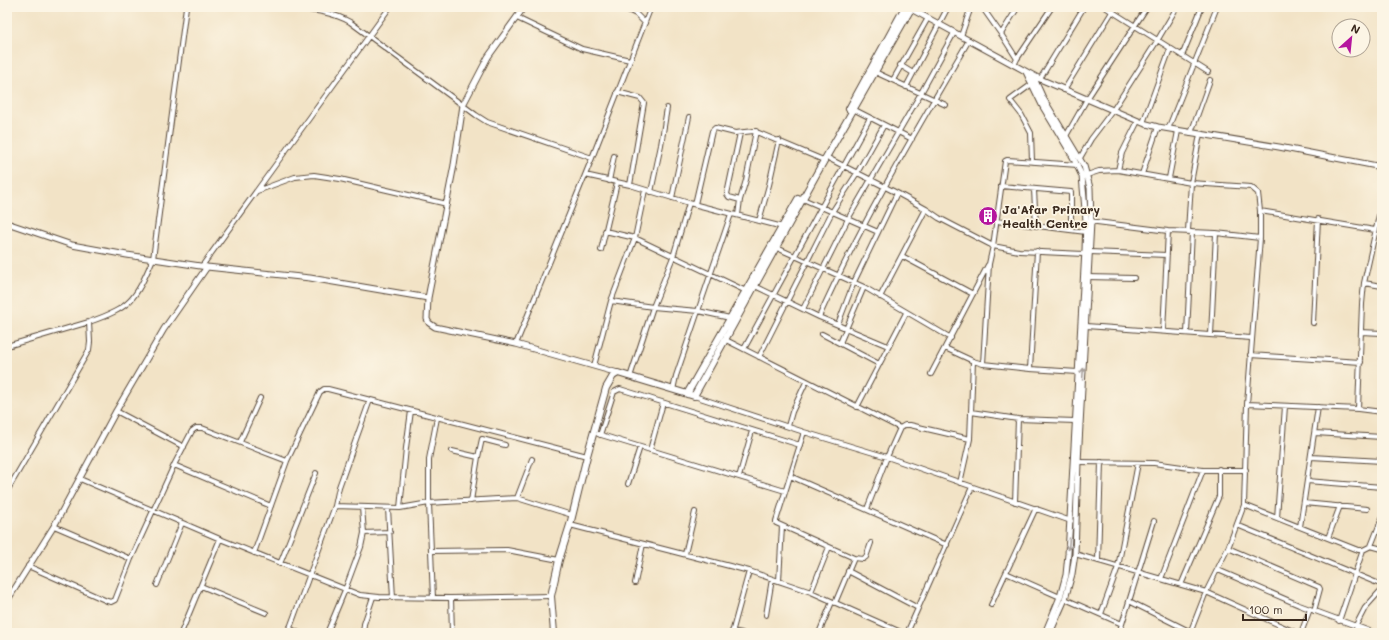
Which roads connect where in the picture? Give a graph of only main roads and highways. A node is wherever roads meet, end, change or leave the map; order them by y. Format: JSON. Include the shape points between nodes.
{"nodes":[{"id":1,"x":910,"y":7,"type":"edge"},
{"id":2,"x":823,"y":158,"type":"junction"},
{"id":3,"x":785,"y":228,"type":"junction"},
{"id":4,"x":687,"y":394,"type":"junction"},
{"id":5,"x":554,"y":633,"type":"edge"}],
"edges":[{"from":1,"to":2,"type":"main road"},
{"from":1,"to":2,"type":"main road","via":[[853,110]]},
{"from":2,"to":3,"type":"main road"},
{"from":2,"to":3,"type":"main road"},
{"from":3,"to":4,"type":"main road"},
{"from":3,"to":4,"type":"main road","via":[[777,248],[694,396]]},
{"from":4,"to":5,"type":"main road","via":[[618,373],[613,376],[606,388],[597,434],[587,456],[551,596]]}]}
